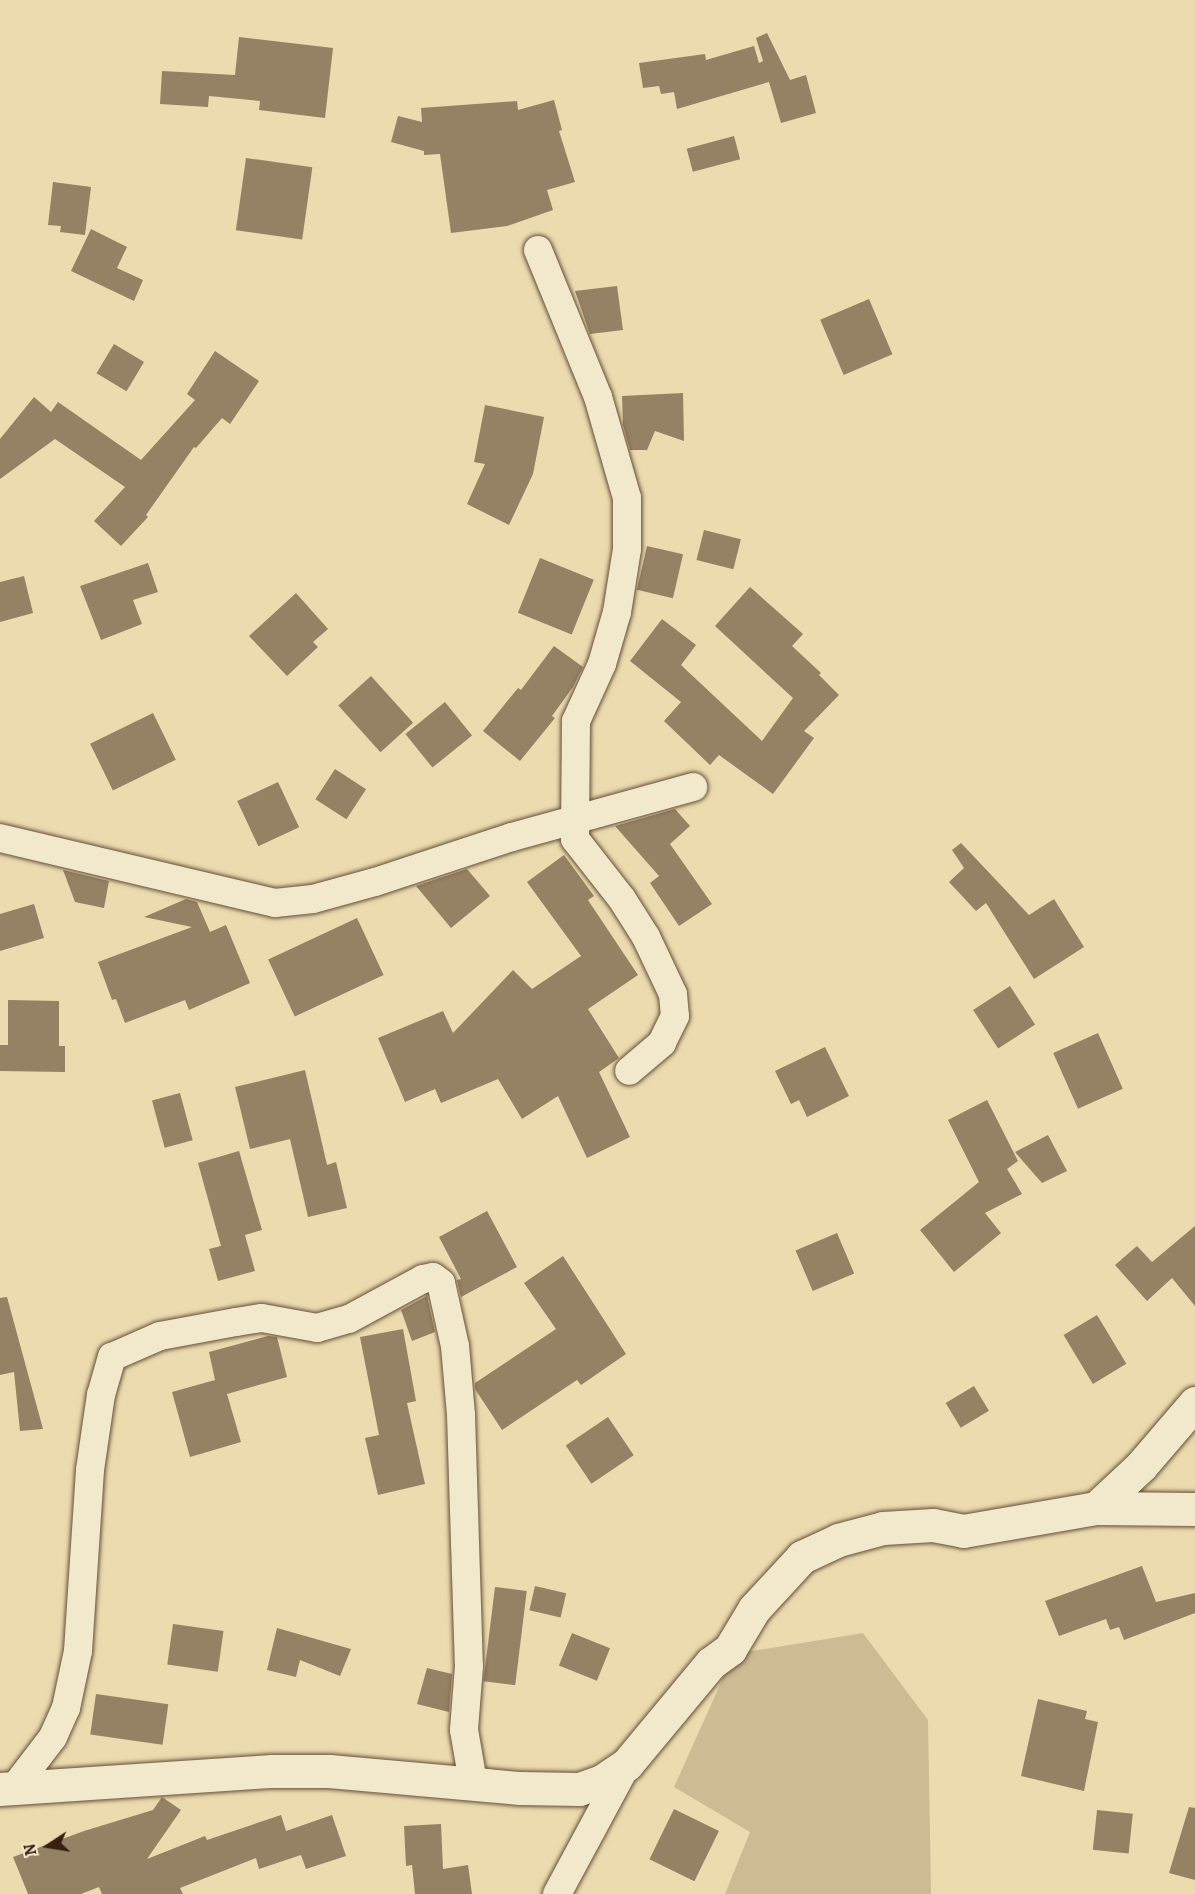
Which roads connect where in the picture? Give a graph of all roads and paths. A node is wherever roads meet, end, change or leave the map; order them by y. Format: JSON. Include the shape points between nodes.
{"nodes":[{"id":1,"x":538,"y":250,"type":"dead end"},
{"id":2,"x":693,"y":787,"type":"dead end"},
{"id":3,"x":577,"y":819,"type":"junction"},
{"id":4,"x":0,"y":838,"type":"edge"},
{"id":5,"x":629,"y":1071,"type":"dead end"},
{"id":6,"x":1195,"y":1403,"type":"edge"},
{"id":7,"x":1096,"y":1508,"type":"junction"},
{"id":8,"x":1195,"y":1509,"type":"edge"},
{"id":9,"x":627,"y":1764,"type":"junction"},
{"id":10,"x":473,"y":1782,"type":"junction"},
{"id":11,"x":7,"y":1788,"type":"edge"},
{"id":12,"x":557,"y":1894,"type":"edge"}],
"edges":[{"from":1,"to":3,"type":"street","via":[[598,397],[627,498],[627,549],[617,612],[603,664],[576,721]]},
{"from":2,"to":3,"type":"street"},
{"from":3,"to":4,"type":"street","via":[[375,882],[275,903]]},
{"from":3,"to":5,"type":"street","via":[[575,839],[622,899],[646,937],[673,994],[675,1016],[662,1043]]},
{"from":6,"to":7,"type":"main road","via":[[1141,1466]]},
{"from":7,"to":8,"type":"main road"},
{"from":7,"to":9,"type":"main road","via":[[963,1532],[933,1525],[883,1528],[838,1540],[802,1557],[754,1609],[730,1649],[711,1663]]},
{"from":9,"to":10,"type":"main road","via":[[602,1781],[579,1789]]},
{"from":9,"to":12,"type":"street"},
{"from":10,"to":11,"type":"main road","via":[[272,1771]]},
{"from":10,"to":11,"type":"street","via":[[464,1730],[469,1666],[461,1415],[455,1346],[441,1283],[433,1277],[349,1319],[317,1328],[253,1319],[160,1336],[112,1357],[101,1395],[90,1470],[78,1651],[66,1708],[53,1737]]}]}
